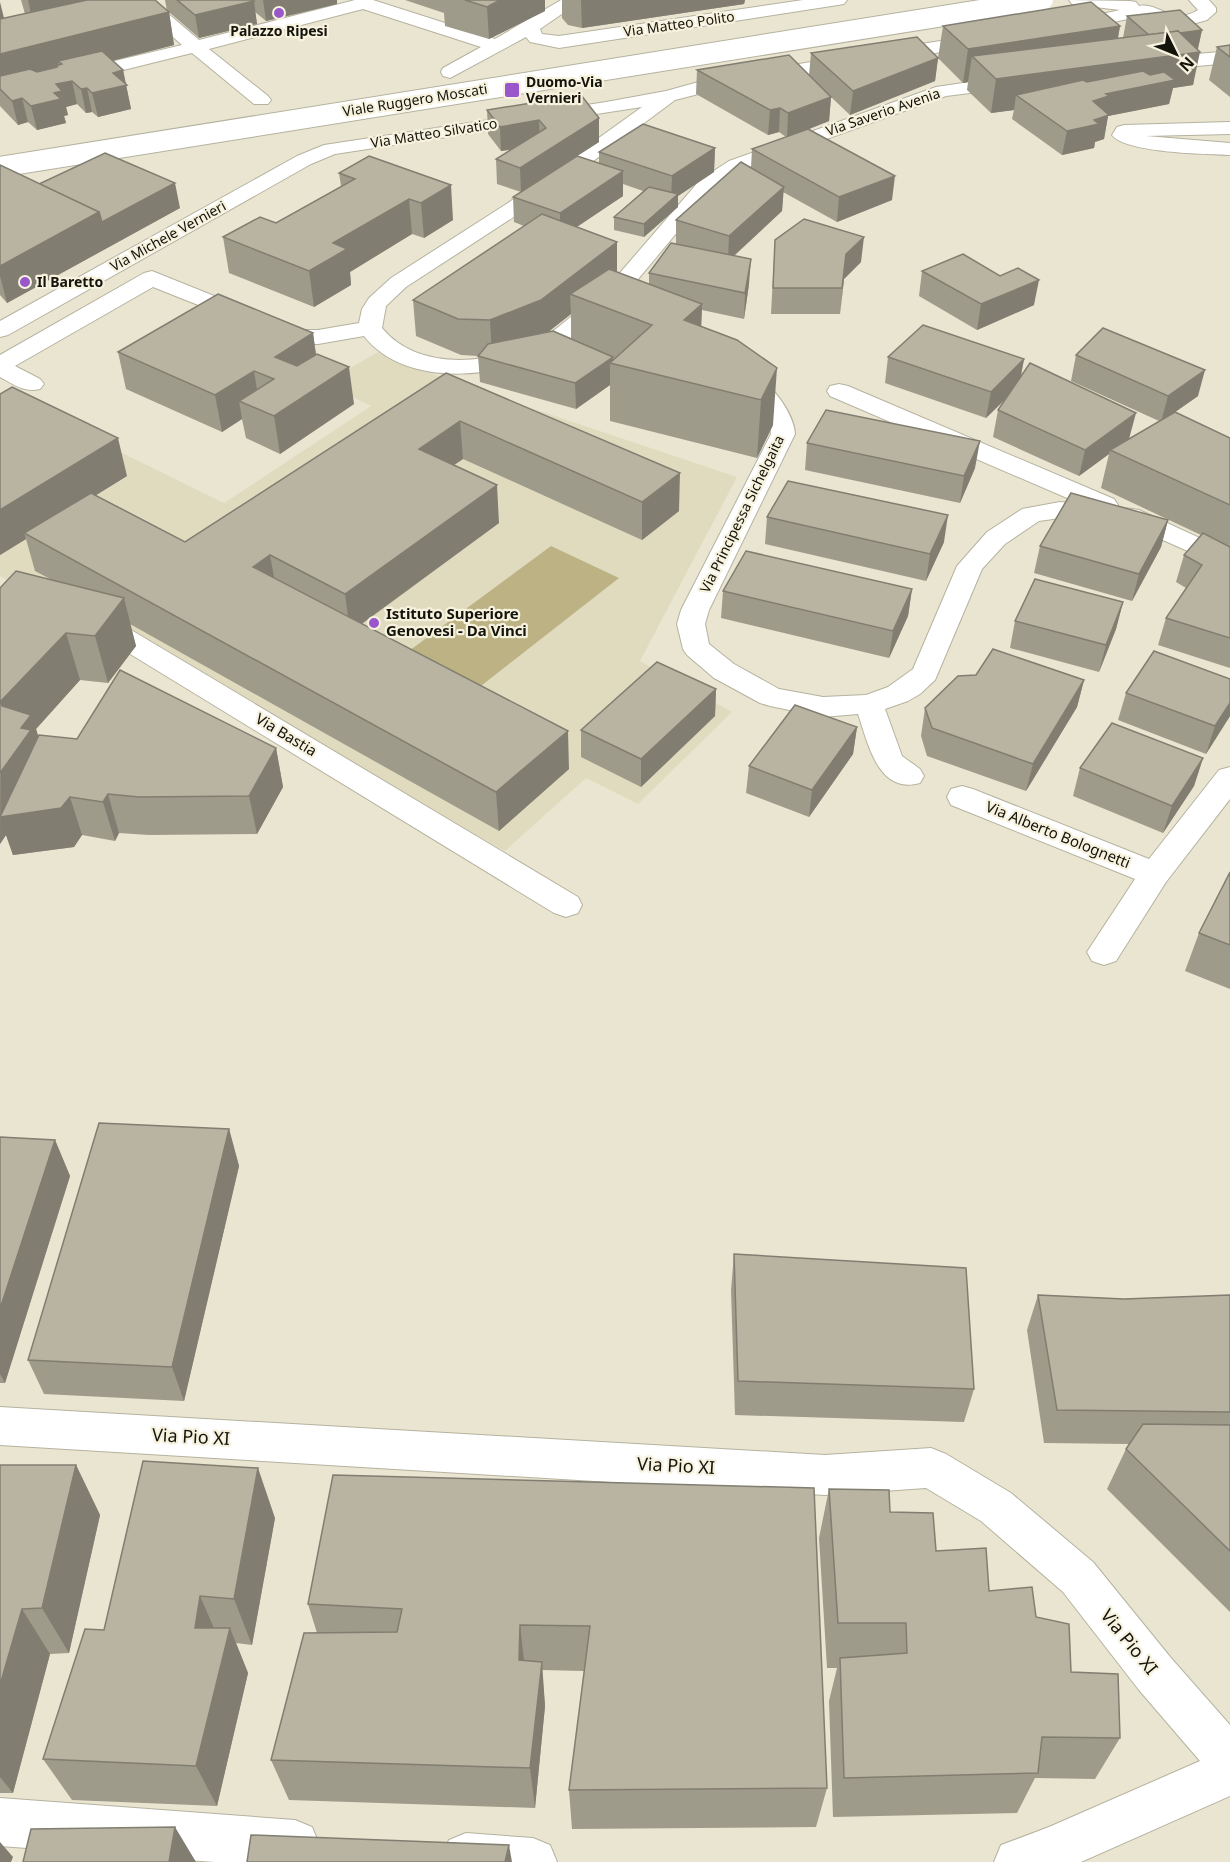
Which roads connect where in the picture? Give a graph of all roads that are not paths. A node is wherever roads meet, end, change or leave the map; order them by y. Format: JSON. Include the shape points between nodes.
{"nodes":[{"id":1,"x":573,"y":0,"type":"edge"},
{"id":2,"x":838,"y":0,"type":"edge"},
{"id":3,"x":1043,"y":0,"type":"edge"},
{"id":4,"x":1078,"y":0,"type":"edge"},
{"id":5,"x":173,"y":3,"type":"dead end"},
{"id":6,"x":1144,"y":6,"type":"edge"},
{"id":7,"x":1165,"y":18,"type":"junction"},
{"id":8,"x":1207,"y":19,"type":"edge"},
{"id":9,"x":1097,"y":22,"type":"junction"},
{"id":10,"x":533,"y":26,"type":"junction"},
{"id":11,"x":1051,"y":29,"type":"edge"},
{"id":12,"x":1005,"y":37,"type":"edge"},
{"id":13,"x":497,"y":46,"type":"junction"},
{"id":14,"x":195,"y":47,"type":"junction"},
{"id":15,"x":1230,"y":57,"type":"edge"},
{"id":16,"x":1140,"y":65,"type":"edge"},
{"id":17,"x":450,"y":72,"type":"dead end"},
{"id":18,"x":61,"y":79,"type":"edge"},
{"id":19,"x":1025,"y":80,"type":"edge"},
{"id":20,"x":668,"y":96,"type":"junction"},
{"id":21,"x":261,"y":100,"type":"dead end"},
{"id":22,"x":581,"y":111,"type":"junction"},
{"id":23,"x":1230,"y":128,"type":"edge"},
{"id":24,"x":624,"y":131,"type":"junction"},
{"id":25,"x":339,"y":148,"type":"joint"},
{"id":26,"x":1230,"y":149,"type":"edge"},
{"id":27,"x":0,"y":166,"type":"edge"},
{"id":28,"x":631,"y":306,"type":"edge"},
{"id":29,"x":603,"y":307,"type":"junction"},
{"id":30,"x":369,"y":328,"type":"junction"},
{"id":31,"x":0,"y":330,"type":"edge"},
{"id":32,"x":732,"y":362,"type":"edge"},
{"id":33,"x":0,"y":367,"type":"edge"},
{"id":34,"x":32,"y":384,"type":"dead end"},
{"id":35,"x":840,"y":391,"type":"dead end"},
{"id":36,"x":1130,"y":516,"type":"junction"},
{"id":37,"x":1230,"y":562,"type":"edge"},
{"id":38,"x":77,"y":609,"type":"edge"},
{"id":39,"x":869,"y":704,"type":"junction"},
{"id":40,"x":909,"y":776,"type":"dead end"},
{"id":41,"x":1230,"y":777,"type":"edge"},
{"id":42,"x":962,"y":796,"type":"dead end"},
{"id":43,"x":1155,"y":874,"type":"junction"},
{"id":44,"x":566,"y":905,"type":"dead end"},
{"id":45,"x":1104,"y":952,"type":"dead end"},
{"id":46,"x":0,"y":1426,"type":"edge"},
{"id":47,"x":1230,"y":1760,"type":"edge"},
{"id":48,"x":1230,"y":1772,"type":"edge"},
{"id":49,"x":0,"y":1822,"type":"edge"},
{"id":50,"x":332,"y":1847,"type":"edge"},
{"id":51,"x":427,"y":1854,"type":"edge"},
{"id":52,"x":533,"y":1862,"type":"edge"},
{"id":53,"x":1018,"y":1862,"type":"edge"}],
"edges":[{"from":1,"to":10,"type":"street"},
{"from":2,"to":10,"type":"street","name":"Via Matteo Polito","via":[[559,42],[536,38],[530,31]]},
{"from":3,"to":27,"type":"street","name":"Viale Ruggero Moscati","bridge":true},
{"from":4,"to":6,"type":"street"},
{"from":5,"to":14,"type":"street","via":[[146,10]]},
{"from":6,"to":7,"type":"street"},
{"from":6,"to":9,"type":"street"},
{"from":7,"to":8,"type":"street"},
{"from":7,"to":9,"type":"street"},
{"from":9,"to":11,"type":"street"},
{"from":10,"to":13,"type":"street"},
{"from":12,"to":20,"type":"street","name":"Via Matteo Silvatico","via":[[713,84]]},
{"from":13,"to":14,"type":"street","via":[[364,3]]},
{"from":13,"to":17,"type":"street"},
{"from":14,"to":18,"type":"street"},
{"from":14,"to":21,"type":"street"},
{"from":15,"to":16,"type":"street"},
{"from":19,"to":29,"type":"street","name":"Via Saverio Avenia","via":[[943,91],[736,165],[707,184]]},
{"from":20,"to":22,"type":"street","name":"Via Matteo Silvatico"},
{"from":20,"to":24,"type":"street"},
{"from":22,"to":24,"type":"street"},
{"from":22,"to":25,"type":"street","name":"Via Matteo Silvatico"},
{"from":23,"to":26,"type":"street","via":[[1139,129],[1124,131],[1122,135]]},
{"from":24,"to":30,"type":"street","via":[[395,286],[371,310]]},
{"from":25,"to":31,"type":"street","name":"Via Michele Vernieri","via":[[304,160]]},
{"from":28,"to":29,"type":"street"},
{"from":29,"to":30,"type":"street","via":[[549,344],[476,365],[422,363],[390,349]]},
{"from":30,"to":33,"type":"street","via":[[296,337],[152,278]]},
{"from":32,"to":39,"type":"street","name":"Via Principessa Sichelgaita","via":[[780,417],[784,427],[695,610],[692,624],[697,649],[724,671],[770,696],[823,707]]},
{"from":33,"to":34,"type":"street"},
{"from":35,"to":36,"type":"street"},
{"from":36,"to":37,"type":"street","name":"Via Principessa Sichelgaita"},
{"from":36,"to":39,"type":"street","name":"Via Principessa Sichelgaita","via":[[1060,510],[1044,511],[1017,522],[970,566],[925,673],[898,694]]},
{"from":38,"to":44,"type":"street","name":"Via Bastia"},
{"from":39,"to":40,"type":"street","via":[[889,762]]},
{"from":41,"to":43,"type":"street"},
{"from":42,"to":43,"type":"street","name":"Via Alberto Bolognetti"},
{"from":43,"to":45,"type":"street"},
{"from":46,"to":47,"type":"street","name":"Via Pio XI","via":[[825,1475],[932,1468],[996,1507],[1078,1577]]},
{"from":48,"to":53,"type":"street"},
{"from":49,"to":50,"type":"street"},
{"from":51,"to":52,"type":"street"}]}
